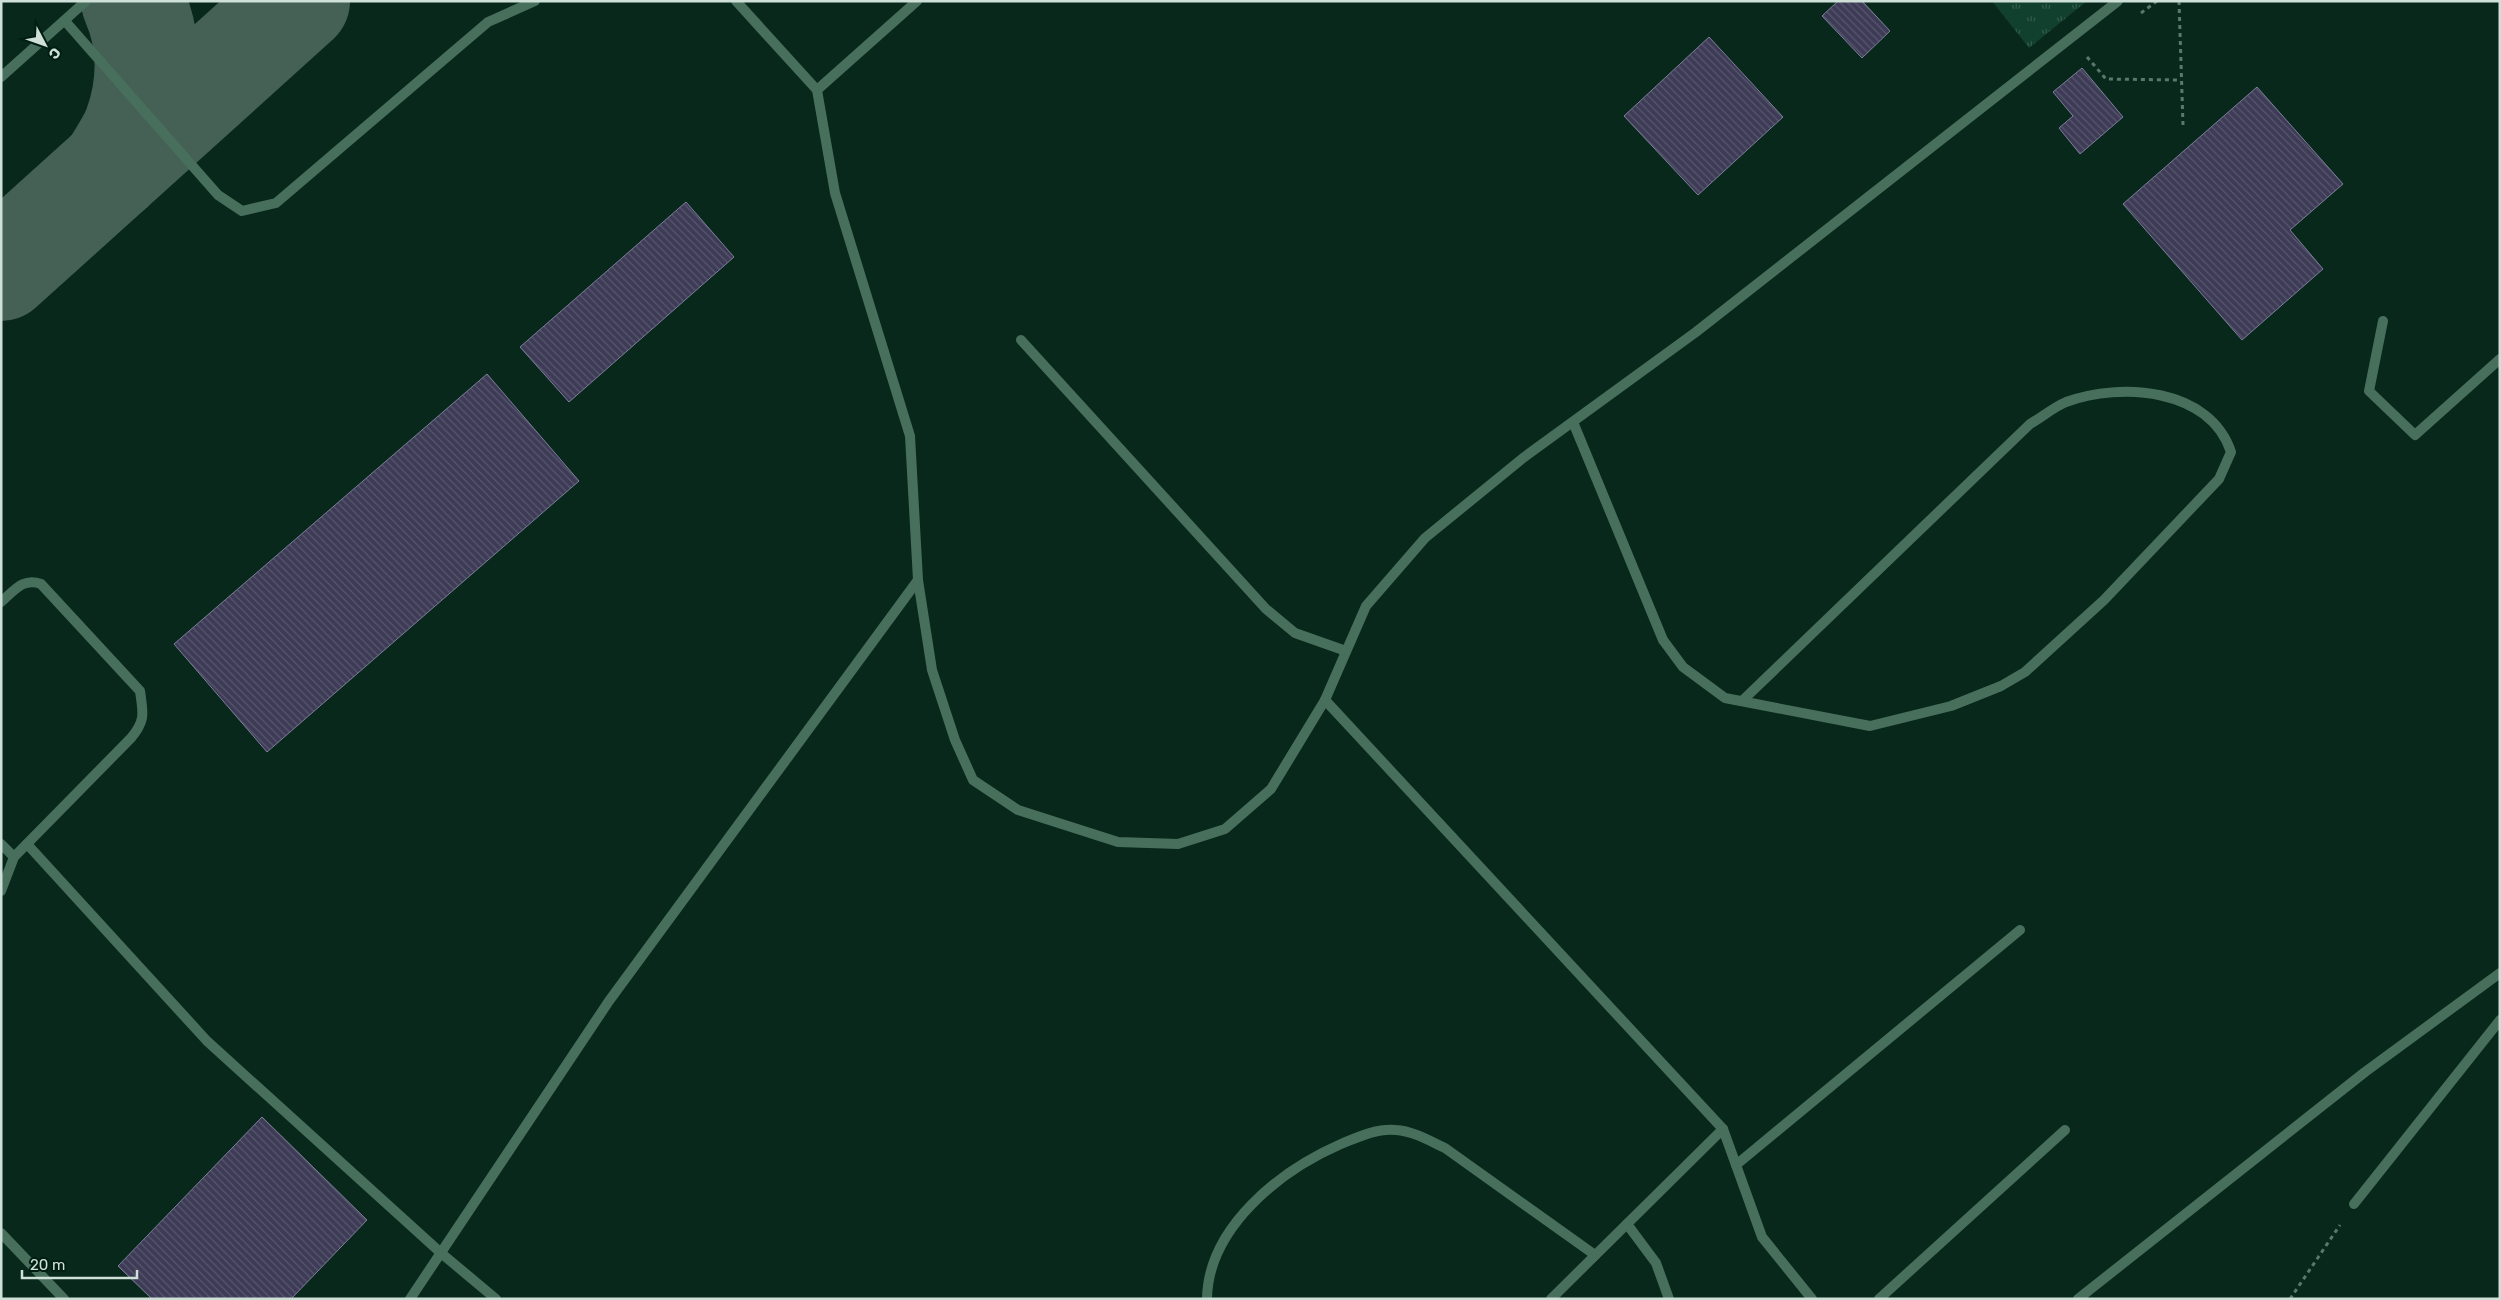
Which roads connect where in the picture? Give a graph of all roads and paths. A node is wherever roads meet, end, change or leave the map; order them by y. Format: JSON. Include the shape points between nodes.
{"nodes":[{"id":1,"x":86,"y":1,"type":"edge"},
{"id":2,"x":535,"y":1,"type":"edge"},
{"id":3,"x":736,"y":1,"type":"edge"},
{"id":4,"x":917,"y":1,"type":"edge"},
{"id":5,"x":2118,"y":1,"type":"edge"},
{"id":6,"x":2157,"y":1,"type":"edge"},
{"id":7,"x":2180,"y":1,"type":"edge"},
{"id":8,"x":2133,"y":19,"type":"dead end"},
{"id":9,"x":65,"y":20,"type":"junction"},
{"id":10,"x":2086,"y":55,"type":"dead end"},
{"id":11,"x":1,"y":78,"type":"edge"},
{"id":12,"x":2181,"y":80,"type":"junction"},
{"id":13,"x":818,"y":90,"type":"junction"},
{"id":14,"x":2183,"y":125,"type":"dead end"},
{"id":15,"x":2383,"y":321,"type":"dead end"},
{"id":16,"x":1021,"y":340,"type":"dead end"},
{"id":17,"x":2500,"y":360,"type":"edge"},
{"id":18,"x":1573,"y":422,"type":"junction"},
{"id":19,"x":918,"y":580,"type":"junction"},
{"id":20,"x":1,"y":602,"type":"edge"},
{"id":21,"x":1346,"y":651,"type":"junction"},
{"id":22,"x":1324,"y":700,"type":"junction"},
{"id":23,"x":1742,"y":701,"type":"junction"},
{"id":24,"x":1,"y":844,"type":"edge"},
{"id":25,"x":27,"y":844,"type":"junction"},
{"id":26,"x":14,"y":857,"type":"junction"},
{"id":27,"x":1,"y":891,"type":"edge"},
{"id":28,"x":2020,"y":930,"type":"dead end"},
{"id":29,"x":2500,"y":973,"type":"edge"},
{"id":30,"x":2500,"y":1020,"type":"edge"},
{"id":31,"x":1723,"y":1129,"type":"junction"},
{"id":32,"x":2065,"y":1130,"type":"dead end"},
{"id":33,"x":1736,"y":1165,"type":"junction"},
{"id":34,"x":2354,"y":1204,"type":"joint"},
{"id":35,"x":1627,"y":1224,"type":"junction"},
{"id":36,"x":1,"y":1233,"type":"edge"},
{"id":37,"x":441,"y":1253,"type":"junction"},
{"id":38,"x":1595,"y":1256,"type":"junction"},
{"id":39,"x":64,"y":1299,"type":"edge"},
{"id":40,"x":410,"y":1299,"type":"edge"},
{"id":41,"x":496,"y":1299,"type":"edge"},
{"id":42,"x":1207,"y":1299,"type":"edge"},
{"id":43,"x":1551,"y":1299,"type":"edge"},
{"id":44,"x":1669,"y":1299,"type":"edge"},
{"id":45,"x":1812,"y":1299,"type":"edge"},
{"id":46,"x":1879,"y":1299,"type":"edge"},
{"id":47,"x":2078,"y":1299,"type":"edge"},
{"id":48,"x":2290,"y":1299,"type":"edge"}],
"edges":[{"from":1,"to":9,"type":"street"},
{"from":2,"to":9,"type":"street","via":[[488,22],[276,203],[242,211],[218,195]]},
{"from":3,"to":13,"type":"street"},
{"from":4,"to":13,"type":"street"},
{"from":5,"to":18,"type":"street","via":[[1696,332]]},
{"from":6,"to":8,"type":"path"},
{"from":7,"to":12,"type":"path"},
{"from":9,"to":11,"type":"street"},
{"from":10,"to":12,"type":"path","via":[[2106,79]]},
{"from":12,"to":14,"type":"path"},
{"from":13,"to":19,"type":"street","via":[[835,193],[910,436]]},
{"from":15,"to":17,"type":"street","via":[[2369,391],[2415,435]]},
{"from":16,"to":21,"type":"street","via":[[1266,609],[1295,633]]},
{"from":18,"to":21,"type":"street","via":[[1523,458],[1425,538],[1366,606]]},
{"from":18,"to":23,"type":"street","via":[[1662,640],[1684,667],[1726,698]]},
{"from":19,"to":22,"type":"street","via":[[932,670],[955,740],[973,780],[1018,810],[1118,842],[1178,844],[1225,828],[1272,789]]},
{"from":19,"to":37,"type":"street","via":[[609,1001]]},
{"from":20,"to":25,"type":"street","via":[[24,582],[41,584],[140,691],[143,713],[141,726],[131,738]]},
{"from":21,"to":22,"type":"street"},
{"from":22,"to":31,"type":"street"},
{"from":23,"to":23,"type":"street","via":[[2030,424],[2065,403],[2113,391],[2138,392],[2185,402],[2205,415],[2227,438],[2231,452],[2219,479],[2104,600],[2025,672],[2001,686],[1951,706],[1870,726]]},
{"from":24,"to":26,"type":"street"},
{"from":25,"to":26,"type":"street"},
{"from":25,"to":37,"type":"street","via":[[207,1041]]},
{"from":26,"to":27,"type":"street"},
{"from":28,"to":33,"type":"street"},
{"from":29,"to":47,"type":"street","via":[[2365,1072]]},
{"from":30,"to":34,"type":"street"},
{"from":31,"to":33,"type":"street"},
{"from":31,"to":35,"type":"street"},
{"from":32,"to":46,"type":"street"},
{"from":33,"to":45,"type":"street","via":[[1762,1237]]},
{"from":34,"to":48,"type":"path"},
{"from":35,"to":38,"type":"street"},
{"from":35,"to":44,"type":"street","via":[[1656,1263]]},
{"from":36,"to":39,"type":"street"},
{"from":37,"to":40,"type":"street"},
{"from":37,"to":41,"type":"street"},
{"from":38,"to":42,"type":"street","via":[[1445,1148],[1418,1135],[1395,1130],[1364,1134],[1312,1156],[1259,1196],[1231,1229],[1215,1256],[1207,1285]]},
{"from":38,"to":43,"type":"street"}]}
